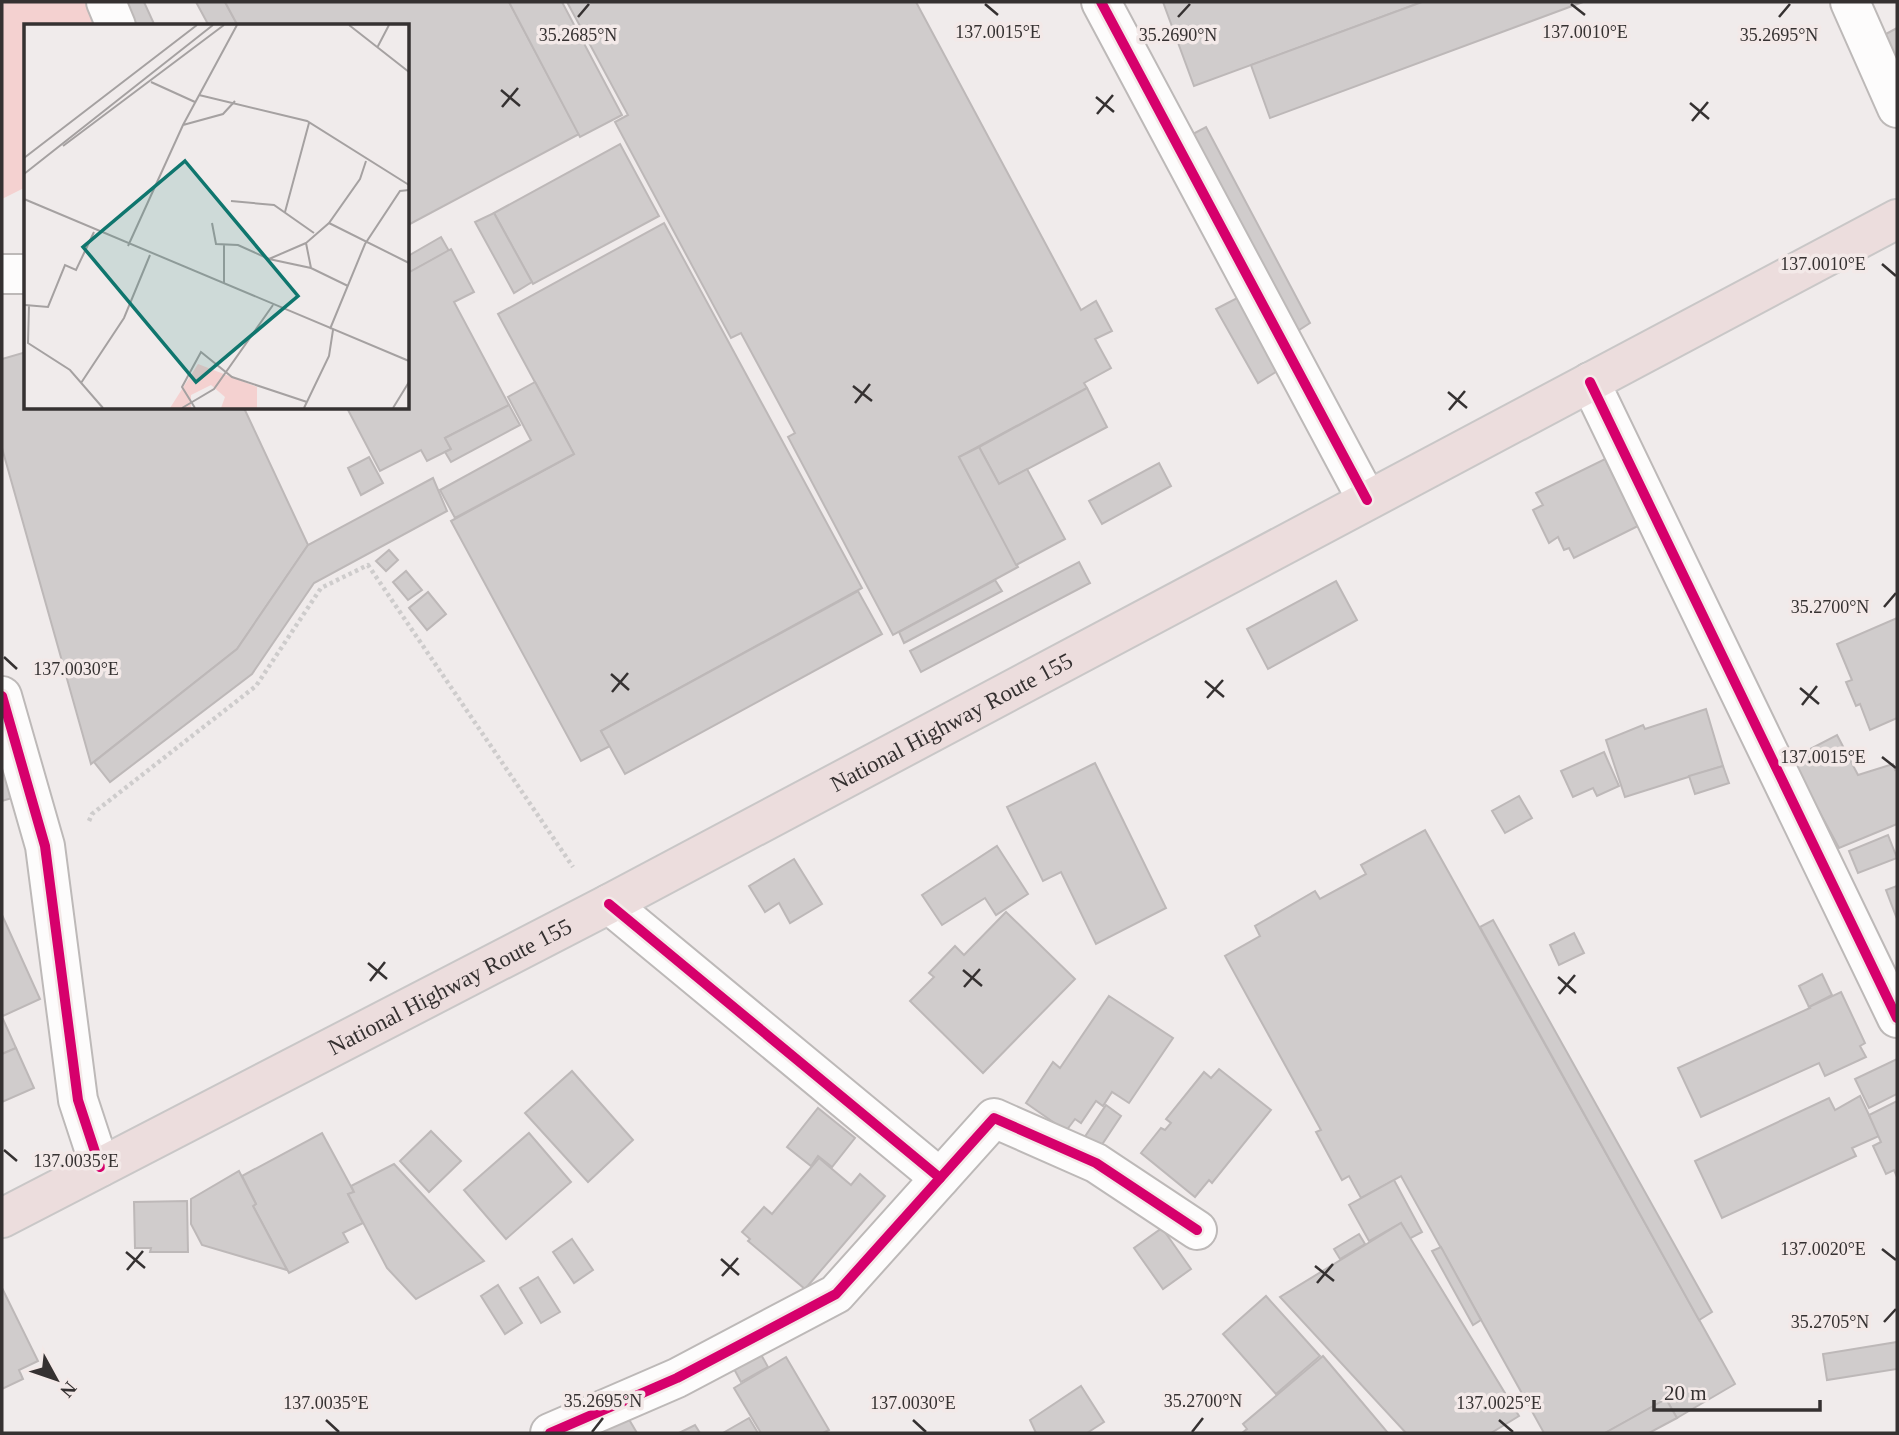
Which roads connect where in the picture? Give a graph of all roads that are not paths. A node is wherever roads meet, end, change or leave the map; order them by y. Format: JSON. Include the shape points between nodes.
{"nodes":[{"id":1,"x":106,"y":2,"type":"edge"},
{"id":2,"x":1101,"y":2,"type":"edge"},
{"id":3,"x":1850,"y":2,"type":"edge"},
{"id":4,"x":115,"y":24,"type":"edge"},
{"id":5,"x":1897,"y":108,"type":"edge"},
{"id":6,"x":1897,"y":219,"type":"edge"},
{"id":7,"x":2,"y":274,"type":"edge"},
{"id":8,"x":24,"y":274,"type":"edge"},
{"id":9,"x":1590,"y":382,"type":"junction"},
{"id":10,"x":1367,"y":500,"type":"junction"},
{"id":11,"x":2,"y":696,"type":"edge"},
{"id":12,"x":609,"y":904,"type":"junction"},
{"id":13,"x":1897,"y":1017,"type":"edge"},
{"id":14,"x":100,"y":1167,"type":"junction"},
{"id":15,"x":940,"y":1178,"type":"junction"},
{"id":16,"x":2,"y":1218,"type":"edge"},
{"id":17,"x":1197,"y":1230,"type":"dead end"},
{"id":18,"x":550,"y":1433,"type":"edge"}],
"edges":[{"from":1,"to":4,"type":"street"},
{"from":2,"to":10,"type":"street"},
{"from":3,"to":5,"type":"street"},
{"from":6,"to":9,"type":"highway","name":"National Highway Route 155"},
{"from":7,"to":8,"type":"street"},
{"from":9,"to":10,"type":"highway","name":"National Highway Route 155"},
{"from":9,"to":13,"type":"street"},
{"from":10,"to":12,"type":"highway","name":"National Highway Route 155"},
{"from":11,"to":14,"type":"street","via":[[45,846],[78,1100]]},
{"from":12,"to":14,"type":"highway","name":"National Highway Route 155"},
{"from":12,"to":15,"type":"street"},
{"from":14,"to":16,"type":"highway","name":"National Highway Route 155"},
{"from":15,"to":17,"type":"street","via":[[994,1118],[1096,1163]]},
{"from":15,"to":18,"type":"street","via":[[836,1294],[677,1378]]}]}
